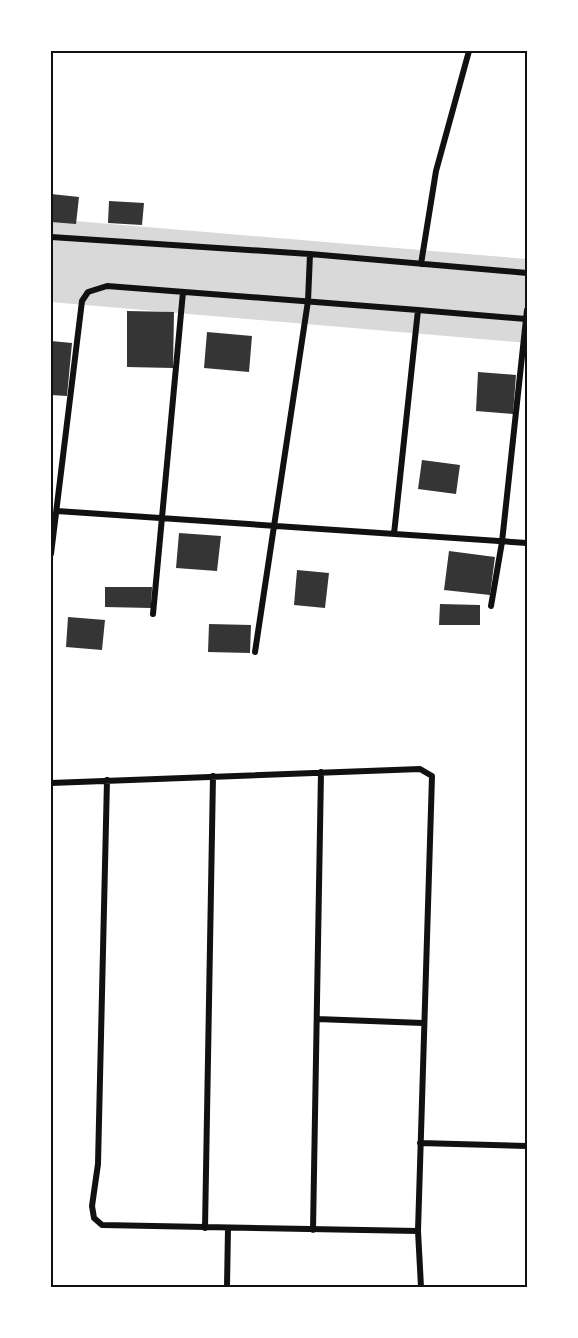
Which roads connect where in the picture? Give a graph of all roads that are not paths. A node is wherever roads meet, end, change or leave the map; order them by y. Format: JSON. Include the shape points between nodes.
{"nodes":[{"id":1,"x":468,"y":51,"type":"edge"},
{"id":2,"x":51,"y":237,"type":"edge"},
{"id":3,"x":310,"y":254,"type":"junction"},
{"id":4,"x":421,"y":264,"type":"junction"},
{"id":5,"x":527,"y":273,"type":"edge"},
{"id":6,"x":183,"y":291,"type":"junction"},
{"id":7,"x":308,"y":299,"type":"junction"},
{"id":8,"x":418,"y":310,"type":"junction"},
{"id":9,"x":527,"y":314,"type":"edge"},
{"id":10,"x":57,"y":511,"type":"junction"},
{"id":11,"x":161,"y":518,"type":"junction"},
{"id":12,"x":272,"y":526,"type":"junction"},
{"id":13,"x":394,"y":534,"type":"junction"},
{"id":14,"x":501,"y":542,"type":"junction"},
{"id":15,"x":527,"y":543,"type":"edge"},
{"id":16,"x":51,"y":554,"type":"edge"},
{"id":17,"x":491,"y":606,"type":"dead end"},
{"id":18,"x":153,"y":614,"type":"dead end"},
{"id":19,"x":255,"y":652,"type":"dead end"},
{"id":20,"x":321,"y":772,"type":"junction"},
{"id":21,"x":213,"y":776,"type":"junction"},
{"id":22,"x":107,"y":780,"type":"junction"},
{"id":23,"x":51,"y":783,"type":"edge"},
{"id":24,"x":317,"y":1019,"type":"junction"},
{"id":25,"x":423,"y":1023,"type":"junction"},
{"id":26,"x":420,"y":1143,"type":"junction"},
{"id":27,"x":527,"y":1146,"type":"edge"},
{"id":28,"x":205,"y":1228,"type":"junction"},
{"id":29,"x":228,"y":1228,"type":"junction"},
{"id":30,"x":313,"y":1230,"type":"junction"},
{"id":31,"x":418,"y":1232,"type":"junction"},
{"id":32,"x":227,"y":1287,"type":"edge"},
{"id":33,"x":421,"y":1287,"type":"edge"}],
"edges":[{"from":1,"to":4,"type":"street","via":[[436,171]]},
{"from":2,"to":3,"type":"street"},
{"from":3,"to":4,"type":"street"},
{"from":3,"to":7,"type":"street"},
{"from":4,"to":5,"type":"street"},
{"from":6,"to":7,"type":"street"},
{"from":6,"to":10,"type":"street","via":[[107,286],[88,292],[82,301]]},
{"from":6,"to":11,"type":"street"},
{"from":7,"to":8,"type":"street"},
{"from":7,"to":12,"type":"street"},
{"from":8,"to":9,"type":"street"},
{"from":8,"to":13,"type":"street"},
{"from":9,"to":14,"type":"street"},
{"from":10,"to":11,"type":"street"},
{"from":10,"to":16,"type":"street"},
{"from":11,"to":12,"type":"street"},
{"from":11,"to":18,"type":"street"},
{"from":12,"to":13,"type":"street"},
{"from":12,"to":19,"type":"street"},
{"from":13,"to":14,"type":"street"},
{"from":14,"to":15,"type":"street"},
{"from":14,"to":17,"type":"street"},
{"from":20,"to":21,"type":"street"},
{"from":20,"to":24,"type":"street"},
{"from":20,"to":25,"type":"street","via":[[420,769],[432,776]]},
{"from":21,"to":22,"type":"street"},
{"from":21,"to":28,"type":"street"},
{"from":22,"to":23,"type":"street"},
{"from":22,"to":28,"type":"street","via":[[99,1164],[92,1206],[94,1218],[102,1225]]},
{"from":24,"to":25,"type":"street"},
{"from":24,"to":30,"type":"street"},
{"from":25,"to":26,"type":"street"},
{"from":26,"to":27,"type":"street"},
{"from":26,"to":31,"type":"street"},
{"from":28,"to":29,"type":"street"},
{"from":29,"to":30,"type":"street"},
{"from":29,"to":32,"type":"street"},
{"from":30,"to":31,"type":"street"},
{"from":31,"to":33,"type":"street"}]}
